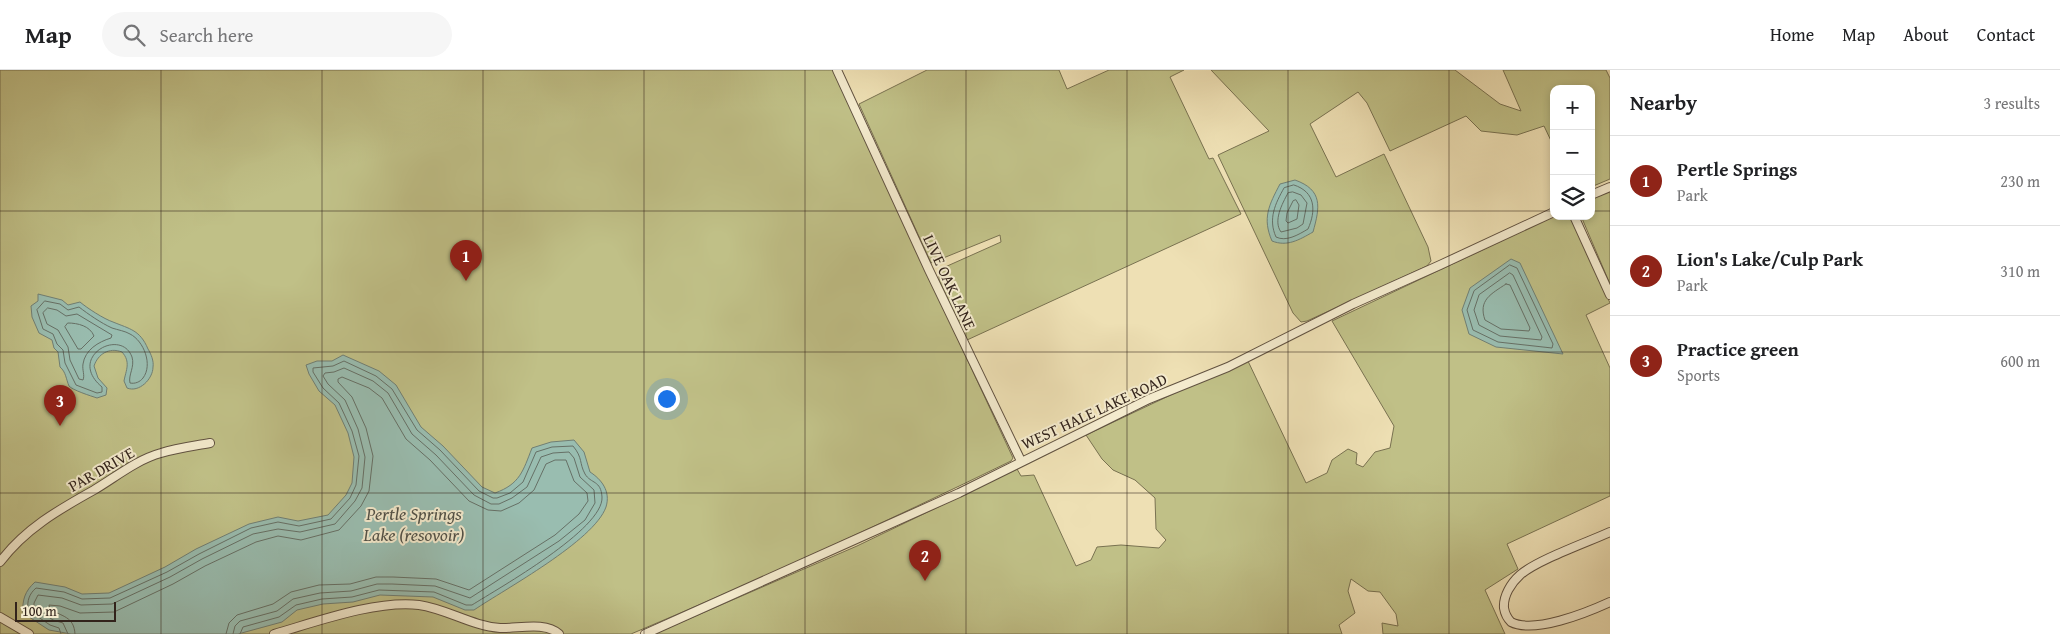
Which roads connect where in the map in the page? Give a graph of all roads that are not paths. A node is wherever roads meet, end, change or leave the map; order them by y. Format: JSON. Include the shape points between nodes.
{"nodes":[{"id":1,"x":837,"y":70,"type":"edge"},
{"id":2,"x":1610,"y":187,"type":"edge"},
{"id":3,"x":1595,"y":193,"type":"edge"},
{"id":4,"x":1550,"y":214,"type":"edge"},
{"id":5,"x":1576,"y":220,"type":"edge"},
{"id":6,"x":1610,"y":295,"type":"edge"},
{"id":7,"x":210,"y":443,"type":"dead end"},
{"id":8,"x":1020,"y":462,"type":"junction"},
{"id":9,"x":1610,"y":532,"type":"edge"},
{"id":10,"x":0,"y":562,"type":"edge"},
{"id":11,"x":1610,"y":602,"type":"edge"},
{"id":12,"x":0,"y":617,"type":"edge"},
{"id":13,"x":29,"y":634,"type":"edge"},
{"id":14,"x":274,"y":634,"type":"edge"},
{"id":15,"x":559,"y":634,"type":"edge"},
{"id":16,"x":645,"y":634,"type":"edge"}],
"edges":[{"from":1,"to":8,"type":"street","name":"LIVE OAK LANE"},
{"from":2,"to":3,"type":"street"},
{"from":4,"to":8,"type":"street","name":"WEST HALE LAKE ROAD"},
{"from":5,"to":6,"type":"street"},
{"from":7,"to":10,"type":"street","name":"PAR DRIVE","via":[[160,453],[130,466],[52,514],[16,543]]},
{"from":8,"to":16,"type":"street","name":"WEST HALE LAKE ROAD","via":[[959,493]]},
{"from":9,"to":11,"type":"street","via":[[1525,571],[1509,589],[1504,599],[1504,610],[1514,626],[1535,631],[1557,626]]},
{"from":12,"to":13,"type":"street"},
{"from":14,"to":15,"type":"street","via":[[336,616],[382,606],[406,605],[440,609],[487,626],[545,628]]}]}
